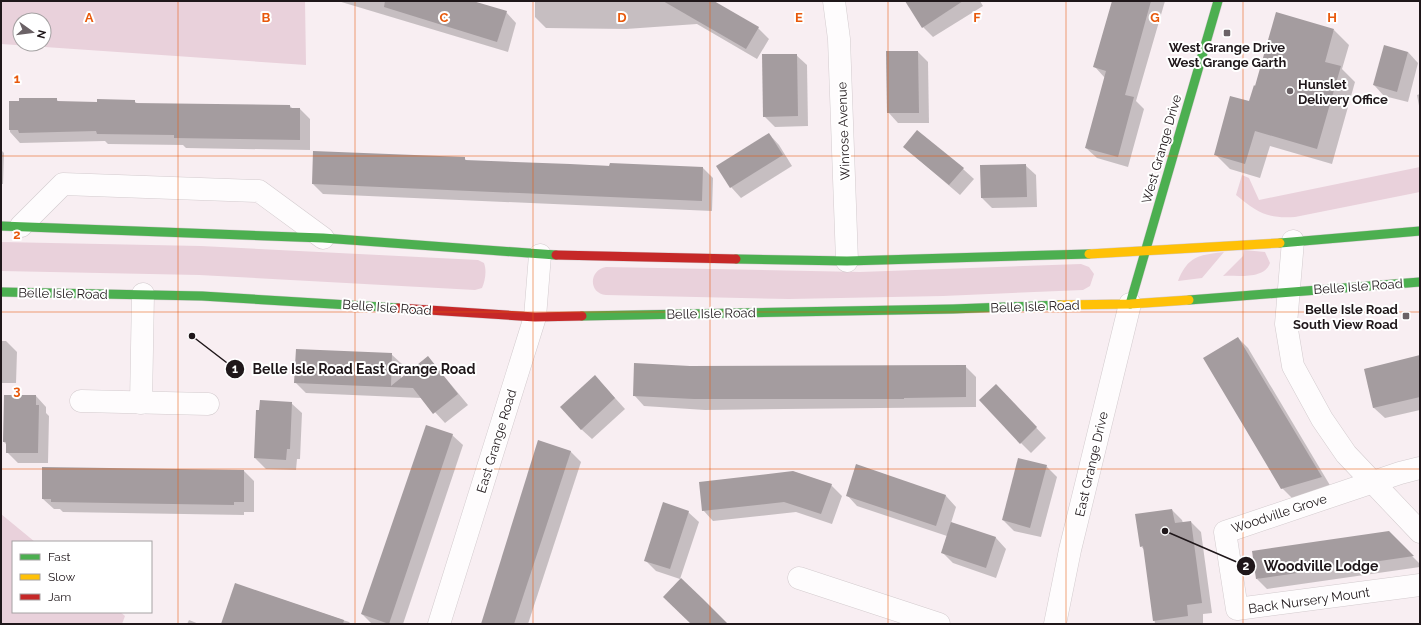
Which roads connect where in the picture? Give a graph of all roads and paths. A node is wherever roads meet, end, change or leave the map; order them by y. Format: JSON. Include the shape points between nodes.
{"nodes":[{"id":1,"x":834,"y":1,"type":"edge"},
{"id":2,"x":1218,"y":1,"type":"edge"},
{"id":3,"x":11,"y":226,"type":"edge"},
{"id":4,"x":1420,"y":231,"type":"edge"},
{"id":5,"x":323,"y":238,"type":"junction"},
{"id":6,"x":1293,"y":241,"type":"junction"},
{"id":7,"x":1146,"y":250,"type":"junction"},
{"id":8,"x":540,"y":255,"type":"junction"},
{"id":9,"x":847,"y":261,"type":"junction"},
{"id":10,"x":1420,"y":282,"type":"edge"},
{"id":11,"x":1290,"y":291,"type":"junction"},
{"id":12,"x":1,"y":292,"type":"edge"},
{"id":13,"x":143,"y":294,"type":"junction"},
{"id":14,"x":1130,"y":304,"type":"junction"},
{"id":15,"x":535,"y":317,"type":"junction"},
{"id":16,"x":81,"y":401,"type":"dead end"},
{"id":17,"x":141,"y":403,"type":"junction"},
{"id":18,"x":208,"y":404,"type":"dead end"},
{"id":19,"x":1420,"y":468,"type":"edge"},
{"id":20,"x":1371,"y":483,"type":"junction"},
{"id":21,"x":1420,"y":532,"type":"edge"},
{"id":22,"x":1231,"y":570,"type":"joint"},
{"id":23,"x":799,"y":578,"type":"dead end"},
{"id":24,"x":1420,"y":585,"type":"edge"},
{"id":25,"x":439,"y":624,"type":"edge"},
{"id":26,"x":939,"y":624,"type":"edge"},
{"id":27,"x":1055,"y":624,"type":"edge"}],
"edges":[{"from":1,"to":9,"type":"street","name":"Winrose Avenue","via":[[840,46]]},
{"from":2,"to":7,"type":"street","name":"West Grange Drive"},
{"from":3,"to":5,"type":"street"},
{"from":3,"to":5,"type":"street","via":[[63,184],[259,191]]},
{"from":4,"to":6,"type":"street"},
{"from":5,"to":8,"type":"street"},
{"from":6,"to":7,"type":"street"},
{"from":6,"to":11,"type":"street"},
{"from":7,"to":9,"type":"street","via":[[1058,256]]},
{"from":7,"to":14,"type":"street","name":"West Grange Drive"},
{"from":8,"to":9,"type":"street"},
{"from":8,"to":15,"type":"street","name":"East Grange Road"},
{"from":10,"to":11,"type":"street","name":"Belle Isle Road"},
{"from":11,"to":14,"type":"street","name":"Belle Isle Road"},
{"from":11,"to":20,"type":"street","via":[[1286,324],[1293,366],[1322,419],[1346,454]]},
{"from":12,"to":13,"type":"street","name":"Belle Isle Road"},
{"from":13,"to":15,"type":"street","name":"Belle Isle Road"},
{"from":13,"to":17,"type":"street"},
{"from":14,"to":15,"type":"street","name":"Belle Isle Road"},
{"from":14,"to":27,"type":"street","name":"East Grange Drive","via":[[1070,550]]},
{"from":15,"to":25,"type":"street","name":"East Grange Road"},
{"from":16,"to":17,"type":"street"},
{"from":17,"to":18,"type":"street"},
{"from":19,"to":20,"type":"street"},
{"from":20,"to":21,"type":"street"},
{"from":20,"to":22,"type":"street","name":"Woodville Grove","via":[[1225,532]]},
{"from":22,"to":24,"type":"street","name":"Back Nursery Mount","via":[[1237,609]]},
{"from":23,"to":26,"type":"street"}]}
